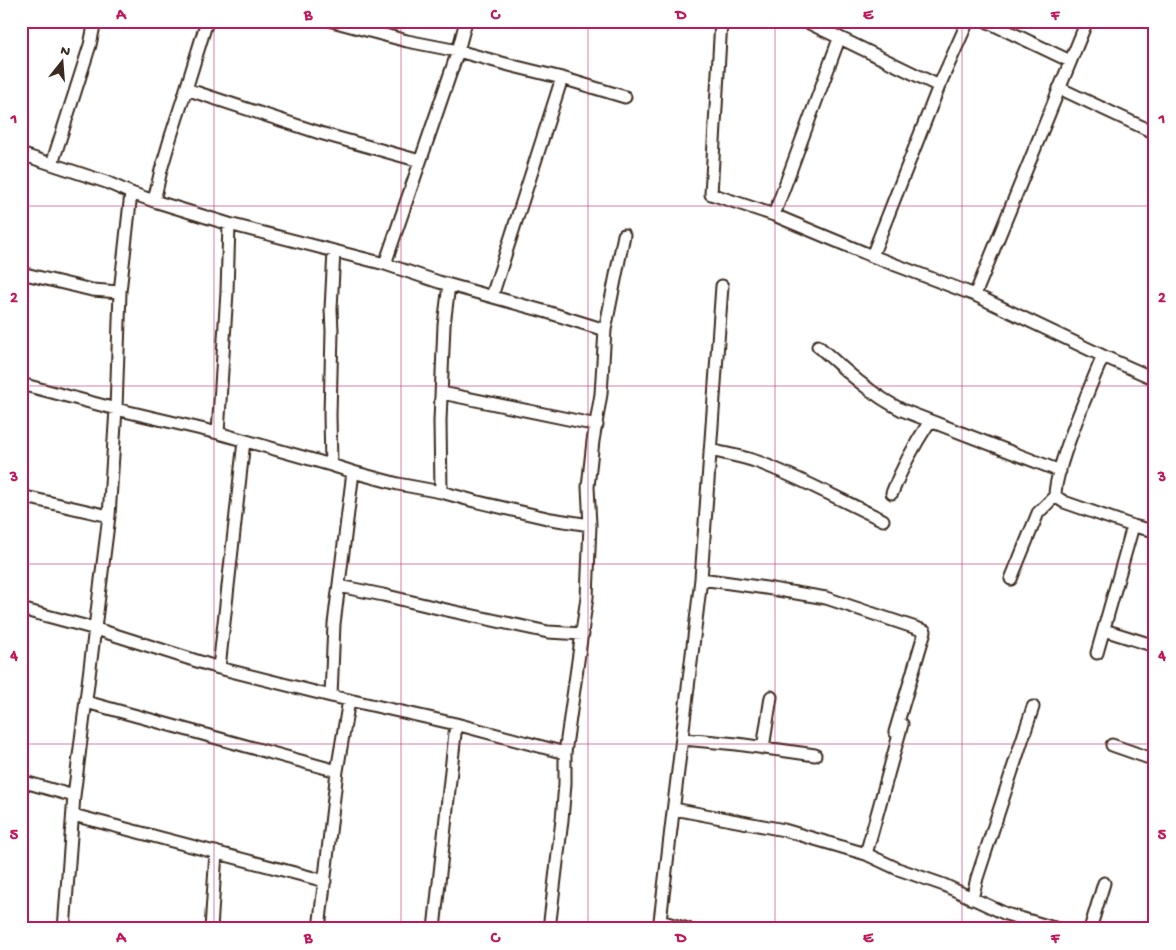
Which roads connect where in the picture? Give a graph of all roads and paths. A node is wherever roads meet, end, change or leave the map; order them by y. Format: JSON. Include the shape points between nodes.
{"nodes":[{"id":1,"x":95,"y":21,"type":"edge"},
{"id":2,"x":207,"y":21,"type":"edge"},
{"id":3,"x":332,"y":21,"type":"edge"},
{"id":4,"x":466,"y":21,"type":"edge"},
{"id":5,"x":721,"y":21,"type":"edge"},
{"id":6,"x":805,"y":21,"type":"edge"},
{"id":7,"x":968,"y":21,"type":"edge"},
{"id":8,"x":986,"y":21,"type":"edge"},
{"id":9,"x":1087,"y":21,"type":"edge"},
{"id":10,"x":346,"y":23,"type":"edge"},
{"id":11,"x":839,"y":39,"type":"junction"},
{"id":12,"x":458,"y":51,"type":"junction"},
{"id":13,"x":1070,"y":61,"type":"junction"},
{"id":14,"x":562,"y":78,"type":"junction"},
{"id":15,"x":939,"y":86,"type":"junction"},
{"id":16,"x":1059,"y":88,"type":"junction"},
{"id":17,"x":186,"y":89,"type":"junction"},
{"id":18,"x":625,"y":97,"type":"dead end"},
{"id":19,"x":1155,"y":133,"type":"edge"},
{"id":20,"x":21,"y":154,"type":"edge"},
{"id":21,"x":420,"y":161,"type":"junction"},
{"id":22,"x":52,"y":164,"type":"junction"},
{"id":23,"x":131,"y":194,"type":"junction"},
{"id":24,"x":154,"y":201,"type":"junction"},
{"id":25,"x":774,"y":215,"type":"junction"},
{"id":26,"x":229,"y":224,"type":"junction"},
{"id":27,"x":624,"y":235,"type":"dead end"},
{"id":28,"x":334,"y":251,"type":"junction"},
{"id":29,"x":872,"y":256,"type":"junction"},
{"id":30,"x":385,"y":264,"type":"junction"},
{"id":31,"x":21,"y":273,"type":"edge"},
{"id":32,"x":449,"y":285,"type":"junction"},
{"id":33,"x":722,"y":286,"type":"dead end"},
{"id":34,"x":120,"y":292,"type":"junction"},
{"id":35,"x":975,"y":295,"type":"junction"},
{"id":36,"x":492,"y":296,"type":"junction"},
{"id":37,"x":605,"y":330,"type":"junction"},
{"id":38,"x":818,"y":346,"type":"dead end"},
{"id":39,"x":1103,"y":356,"type":"junction"},
{"id":40,"x":1155,"y":379,"type":"edge"},
{"id":41,"x":21,"y":384,"type":"edge"},
{"id":42,"x":442,"y":393,"type":"junction"},
{"id":43,"x":116,"y":409,"type":"junction"},
{"id":44,"x":930,"y":421,"type":"junction"},
{"id":45,"x":596,"y":425,"type":"junction"},
{"id":46,"x":218,"y":433,"type":"junction"},
{"id":47,"x":244,"y":441,"type":"junction"},
{"id":48,"x":710,"y":450,"type":"junction"},
{"id":49,"x":331,"y":465,"type":"junction"},
{"id":50,"x":1060,"y":471,"type":"junction"},
{"id":51,"x":352,"y":472,"type":"junction"},
{"id":52,"x":441,"y":492,"type":"junction"},
{"id":53,"x":892,"y":493,"type":"dead end"},
{"id":54,"x":21,"y":496,"type":"edge"},
{"id":55,"x":1055,"y":496,"type":"junction"},
{"id":56,"x":109,"y":516,"type":"junction"},
{"id":57,"x":883,"y":520,"type":"dead end"},
{"id":58,"x":590,"y":525,"type":"junction"},
{"id":59,"x":1133,"y":526,"type":"junction"},
{"id":60,"x":1155,"y":531,"type":"edge"},
{"id":61,"x":702,"y":579,"type":"junction"},
{"id":62,"x":1012,"y":579,"type":"dead end"},
{"id":63,"x":339,"y":586,"type":"junction"},
{"id":64,"x":21,"y":609,"type":"edge"},
{"id":65,"x":96,"y":629,"type":"junction"},
{"id":66,"x":1104,"y":630,"type":"junction"},
{"id":67,"x":583,"y":634,"type":"junction"},
{"id":68,"x":1155,"y":646,"type":"edge"},
{"id":69,"x":1097,"y":653,"type":"dead end"},
{"id":70,"x":220,"y":668,"type":"junction"},
{"id":71,"x":331,"y":696,"type":"junction"},
{"id":72,"x":771,"y":697,"type":"dead end"},
{"id":73,"x":349,"y":700,"type":"junction"},
{"id":74,"x":86,"y":702,"type":"junction"},
{"id":75,"x":1033,"y":707,"type":"dead end"},
{"id":76,"x":904,"y":716,"type":"dead end"},
{"id":77,"x":456,"y":724,"type":"junction"},
{"id":78,"x":895,"y":732,"type":"dead end"},
{"id":79,"x":682,"y":739,"type":"junction"},
{"id":80,"x":1112,"y":745,"type":"dead end"},
{"id":81,"x":763,"y":748,"type":"junction"},
{"id":82,"x":565,"y":753,"type":"junction"},
{"id":83,"x":815,"y":755,"type":"dead end"},
{"id":84,"x":1155,"y":760,"type":"edge"},
{"id":85,"x":337,"y":771,"type":"junction"},
{"id":86,"x":21,"y":781,"type":"edge"},
{"id":87,"x":74,"y":796,"type":"junction"},
{"id":88,"x":674,"y":809,"type":"junction"},
{"id":89,"x":73,"y":815,"type":"junction"},
{"id":90,"x":216,"y":852,"type":"junction"},
{"id":91,"x":866,"y":854,"type":"junction"},
{"id":92,"x":325,"y":881,"type":"junction"},
{"id":93,"x":1104,"y":883,"type":"dead end"},
{"id":94,"x":972,"y":899,"type":"junction"},
{"id":95,"x":660,"y":925,"type":"edge"},
{"id":96,"x":64,"y":929,"type":"edge"},
{"id":97,"x":211,"y":929,"type":"edge"},
{"id":98,"x":319,"y":929,"type":"edge"},
{"id":99,"x":434,"y":929,"type":"edge"},
{"id":100,"x":549,"y":929,"type":"edge"},
{"id":101,"x":688,"y":929,"type":"edge"},
{"id":102,"x":1058,"y":929,"type":"edge"},
{"id":103,"x":1090,"y":929,"type":"edge"}],
"edges":[{"from":1,"to":22,"type":"street"},
{"from":2,"to":17,"type":"street"},
{"from":3,"to":10,"type":"street"},
{"from":4,"to":12,"type":"street"},
{"from":5,"to":25,"type":"street","via":[[711,194]]},
{"from":6,"to":11,"type":"street"},
{"from":7,"to":15,"type":"street"},
{"from":8,"to":13,"type":"street"},
{"from":9,"to":13,"type":"street"},
{"from":10,"to":12,"type":"street","via":[[407,41]]},
{"from":11,"to":15,"type":"street"},
{"from":11,"to":25,"type":"street"},
{"from":12,"to":14,"type":"street"},
{"from":12,"to":21,"type":"street"},
{"from":13,"to":16,"type":"street"},
{"from":14,"to":18,"type":"street"},
{"from":14,"to":36,"type":"street"},
{"from":15,"to":29,"type":"street"},
{"from":16,"to":19,"type":"street"},
{"from":16,"to":35,"type":"street"},
{"from":17,"to":21,"type":"street","via":[[320,133]]},
{"from":17,"to":24,"type":"street"},
{"from":20,"to":22,"type":"street"},
{"from":21,"to":30,"type":"street"},
{"from":22,"to":23,"type":"street"},
{"from":23,"to":24,"type":"street"},
{"from":23,"to":34,"type":"street"},
{"from":24,"to":26,"type":"street"},
{"from":25,"to":29,"type":"street"},
{"from":26,"to":28,"type":"street"},
{"from":26,"to":46,"type":"street","via":[[228,292]]},
{"from":27,"to":37,"type":"street"},
{"from":28,"to":30,"type":"street"},
{"from":28,"to":49,"type":"street"},
{"from":29,"to":35,"type":"street"},
{"from":30,"to":32,"type":"street"},
{"from":31,"to":34,"type":"street","via":[[92,290]]},
{"from":32,"to":36,"type":"street"},
{"from":32,"to":42,"type":"street"},
{"from":33,"to":48,"type":"street"},
{"from":34,"to":43,"type":"street"},
{"from":35,"to":39,"type":"street"},
{"from":36,"to":37,"type":"street"},
{"from":37,"to":45,"type":"street"},
{"from":38,"to":44,"type":"street","via":[[888,403]]},
{"from":39,"to":40,"type":"street"},
{"from":39,"to":50,"type":"street"},
{"from":41,"to":43,"type":"street"},
{"from":42,"to":45,"type":"street"},
{"from":42,"to":52,"type":"street"},
{"from":43,"to":46,"type":"street"},
{"from":43,"to":56,"type":"street"},
{"from":44,"to":50,"type":"street"},
{"from":44,"to":53,"type":"street","via":[[911,451]]},
{"from":45,"to":58,"type":"street","via":[[588,487]]},
{"from":46,"to":47,"type":"street"},
{"from":47,"to":49,"type":"street"},
{"from":47,"to":70,"type":"street"},
{"from":48,"to":57,"type":"street","via":[[758,462]]},
{"from":48,"to":61,"type":"street"},
{"from":49,"to":51,"type":"street"},
{"from":50,"to":55,"type":"street"},
{"from":51,"to":52,"type":"street"},
{"from":51,"to":63,"type":"street"},
{"from":52,"to":58,"type":"street","via":[[542,517]]},
{"from":54,"to":56,"type":"street"},
{"from":55,"to":59,"type":"street"},
{"from":55,"to":62,"type":"street","via":[[1038,513]]},
{"from":56,"to":65,"type":"street"},
{"from":58,"to":67,"type":"street"},
{"from":59,"to":60,"type":"street"},
{"from":59,"to":66,"type":"street"},
{"from":61,"to":78,"type":"street","via":[[826,598],[925,630]]},
{"from":61,"to":79,"type":"street"},
{"from":63,"to":67,"type":"street","via":[[548,632]]},
{"from":63,"to":71,"type":"street"},
{"from":64,"to":65,"type":"street"},
{"from":65,"to":70,"type":"street"},
{"from":65,"to":74,"type":"street"},
{"from":66,"to":68,"type":"street"},
{"from":66,"to":69,"type":"street"},
{"from":67,"to":82,"type":"street"},
{"from":70,"to":71,"type":"street"},
{"from":71,"to":73,"type":"street"},
{"from":72,"to":81,"type":"street"},
{"from":73,"to":77,"type":"street"},
{"from":73,"to":85,"type":"street"},
{"from":74,"to":85,"type":"street"},
{"from":74,"to":87,"type":"street"},
{"from":75,"to":94,"type":"street"},
{"from":76,"to":91,"type":"street"},
{"from":77,"to":82,"type":"street"},
{"from":77,"to":99,"type":"street"},
{"from":79,"to":81,"type":"street"},
{"from":79,"to":88,"type":"street"},
{"from":80,"to":84,"type":"street"},
{"from":81,"to":83,"type":"street"},
{"from":82,"to":100,"type":"street","via":[[566,784]]},
{"from":85,"to":92,"type":"street"},
{"from":86,"to":87,"type":"street"},
{"from":87,"to":89,"type":"street"},
{"from":88,"to":91,"type":"street","via":[[784,830]]},
{"from":88,"to":95,"type":"street"},
{"from":89,"to":90,"type":"street"},
{"from":89,"to":96,"type":"street"},
{"from":90,"to":92,"type":"street"},
{"from":90,"to":97,"type":"street"},
{"from":91,"to":94,"type":"street"},
{"from":92,"to":98,"type":"street"},
{"from":93,"to":103,"type":"street"},
{"from":94,"to":102,"type":"street","via":[[1006,914]]},
{"from":95,"to":101,"type":"street"}]}
